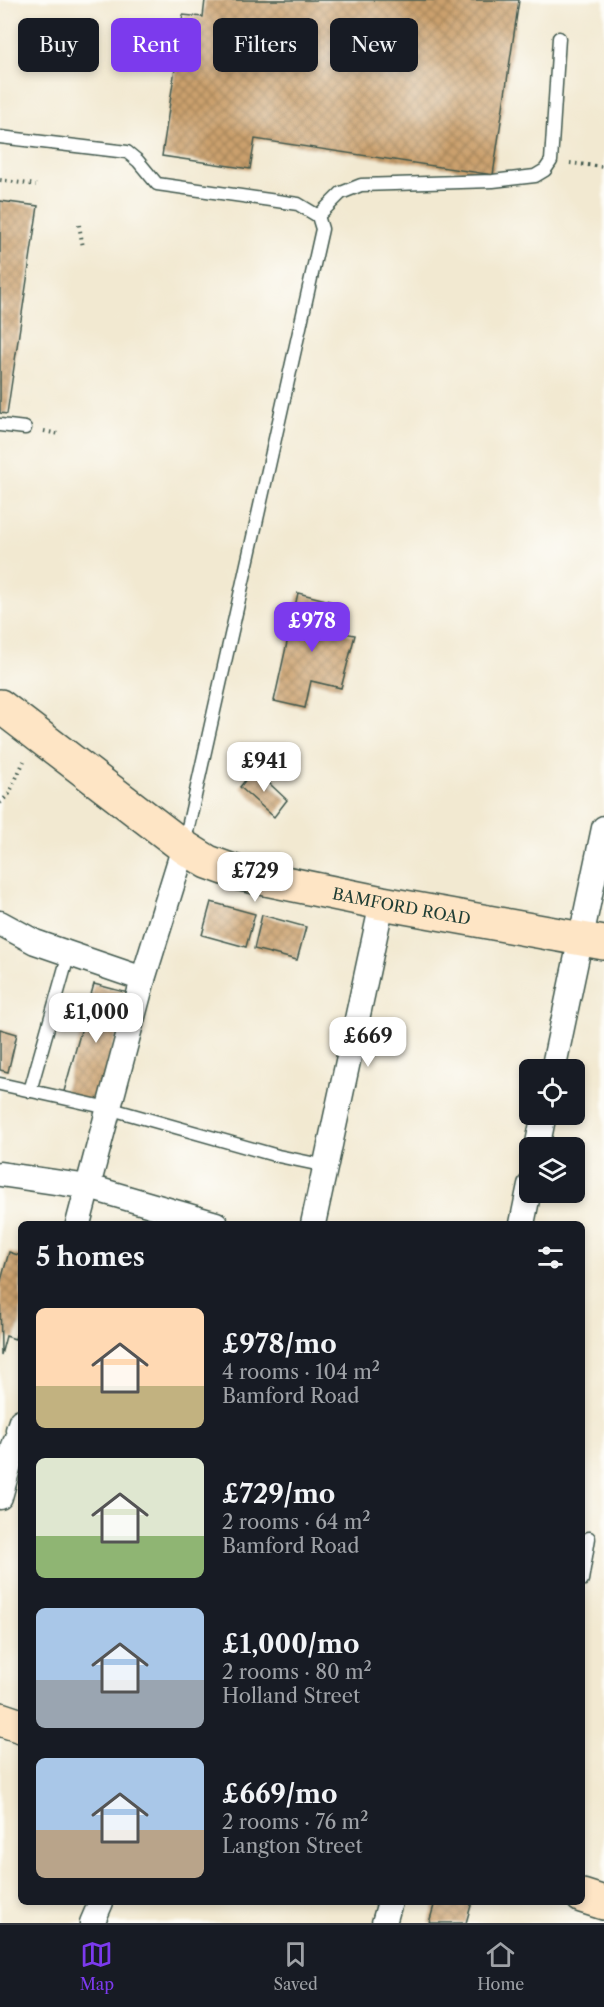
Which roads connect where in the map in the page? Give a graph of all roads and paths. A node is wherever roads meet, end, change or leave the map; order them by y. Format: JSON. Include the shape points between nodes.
{"nodes":[{"id":1,"x":559,"y":38,"type":"dead end"},
{"id":2,"x":0,"y":137,"type":"edge"},
{"id":3,"x":551,"y":161,"type":"junction"},
{"id":4,"x":604,"y":167,"type":"edge"},
{"id":5,"x":0,"y":180,"type":"edge"},
{"id":6,"x":36,"y":185,"type":"dead end"},
{"id":7,"x":318,"y":216,"type":"junction"},
{"id":8,"x":79,"y":225,"type":"dead end"},
{"id":9,"x":83,"y":247,"type":"dead end"},
{"id":10,"x":0,"y":425,"type":"edge"},
{"id":11,"x":25,"y":428,"type":"dead end"},
{"id":12,"x":0,"y":706,"type":"edge"},
{"id":13,"x":36,"y":736,"type":"junction"},
{"id":14,"x":0,"y":803,"type":"edge"},
{"id":15,"x":604,"y":828,"type":"edge"},
{"id":16,"x":184,"y":848,"type":"junction"},
{"id":17,"x":382,"y":903,"type":"junction"},
{"id":18,"x":0,"y":923,"type":"edge"},
{"id":19,"x":592,"y":941,"type":"edge"},
{"id":20,"x":69,"y":953,"type":"junction"},
{"id":21,"x":143,"y":979,"type":"junction"},
{"id":22,"x":556,"y":1059,"type":"edge"},
{"id":23,"x":0,"y":1084,"type":"edge"},
{"id":24,"x":30,"y":1090,"type":"junction"},
{"id":25,"x":108,"y":1108,"type":"junction"},
{"id":26,"x":326,"y":1166,"type":"junction"},
{"id":27,"x":0,"y":1173,"type":"edge"},
{"id":28,"x":89,"y":1187,"type":"junction"},
{"id":29,"x":526,"y":1203,"type":"edge"},
{"id":30,"x":79,"y":1221,"type":"edge"},
{"id":31,"x":206,"y":1221,"type":"edge"},
{"id":32,"x":314,"y":1221,"type":"edge"},
{"id":33,"x":523,"y":1221,"type":"edge"},
{"id":34,"x":18,"y":1431,"type":"edge"},
{"id":35,"x":0,"y":1497,"type":"edge"},
{"id":36,"x":589,"y":1538,"type":"dead end"},
{"id":37,"x":585,"y":1562,"type":"edge"},
{"id":38,"x":0,"y":1719,"type":"edge"},
{"id":39,"x":18,"y":1724,"type":"edge"},
{"id":40,"x":585,"y":1897,"type":"edge"},
{"id":41,"x":604,"y":1903,"type":"edge"},
{"id":42,"x":100,"y":1905,"type":"edge"},
{"id":43,"x":389,"y":1905,"type":"edge"},
{"id":44,"x":92,"y":1923,"type":"edge"},
{"id":45,"x":384,"y":1923,"type":"edge"}],
"edges":[{"from":1,"to":3,"type":"lane"},
{"from":2,"to":7,"type":"lane","via":[[127,152],[157,184],[298,204]]},
{"from":3,"to":4,"type":"path"},
{"from":3,"to":7,"type":"lane","via":[[535,176],[361,185],[341,193]]},
{"from":5,"to":6,"type":"path"},
{"from":7,"to":16,"type":"lane","via":[[322,229]]},
{"from":8,"to":9,"type":"path"},
{"from":10,"to":11,"type":"lane"},
{"from":12,"to":13,"type":"street","name":"BAMFORD ROAD"},
{"from":13,"to":14,"type":"path","via":[[9,794]]},
{"from":13,"to":16,"type":"street","name":"BAMFORD ROAD"},
{"from":15,"to":19,"type":"street"},
{"from":16,"to":17,"type":"street","name":"BAMFORD ROAD","via":[[241,874]]},
{"from":16,"to":21,"type":"street"},
{"from":17,"to":19,"type":"street","name":"BAMFORD ROAD"},
{"from":17,"to":26,"type":"street"},
{"from":18,"to":20,"type":"street","via":[[35,942]]},
{"from":19,"to":22,"type":"street"},
{"from":20,"to":21,"type":"street"},
{"from":20,"to":24,"type":"lane"},
{"from":21,"to":25,"type":"street"},
{"from":23,"to":24,"type":"lane"},
{"from":24,"to":25,"type":"lane"},
{"from":25,"to":26,"type":"lane"},
{"from":25,"to":28,"type":"street"},
{"from":26,"to":32,"type":"street"},
{"from":27,"to":28,"type":"street"},
{"from":28,"to":30,"type":"street"},
{"from":28,"to":31,"type":"street"},
{"from":29,"to":33,"type":"street"},
{"from":34,"to":35,"type":"street"},
{"from":36,"to":37,"type":"lane"},
{"from":38,"to":39,"type":"street"},
{"from":40,"to":41,"type":"street"},
{"from":42,"to":44,"type":"street"},
{"from":43,"to":45,"type":"street"}]}
